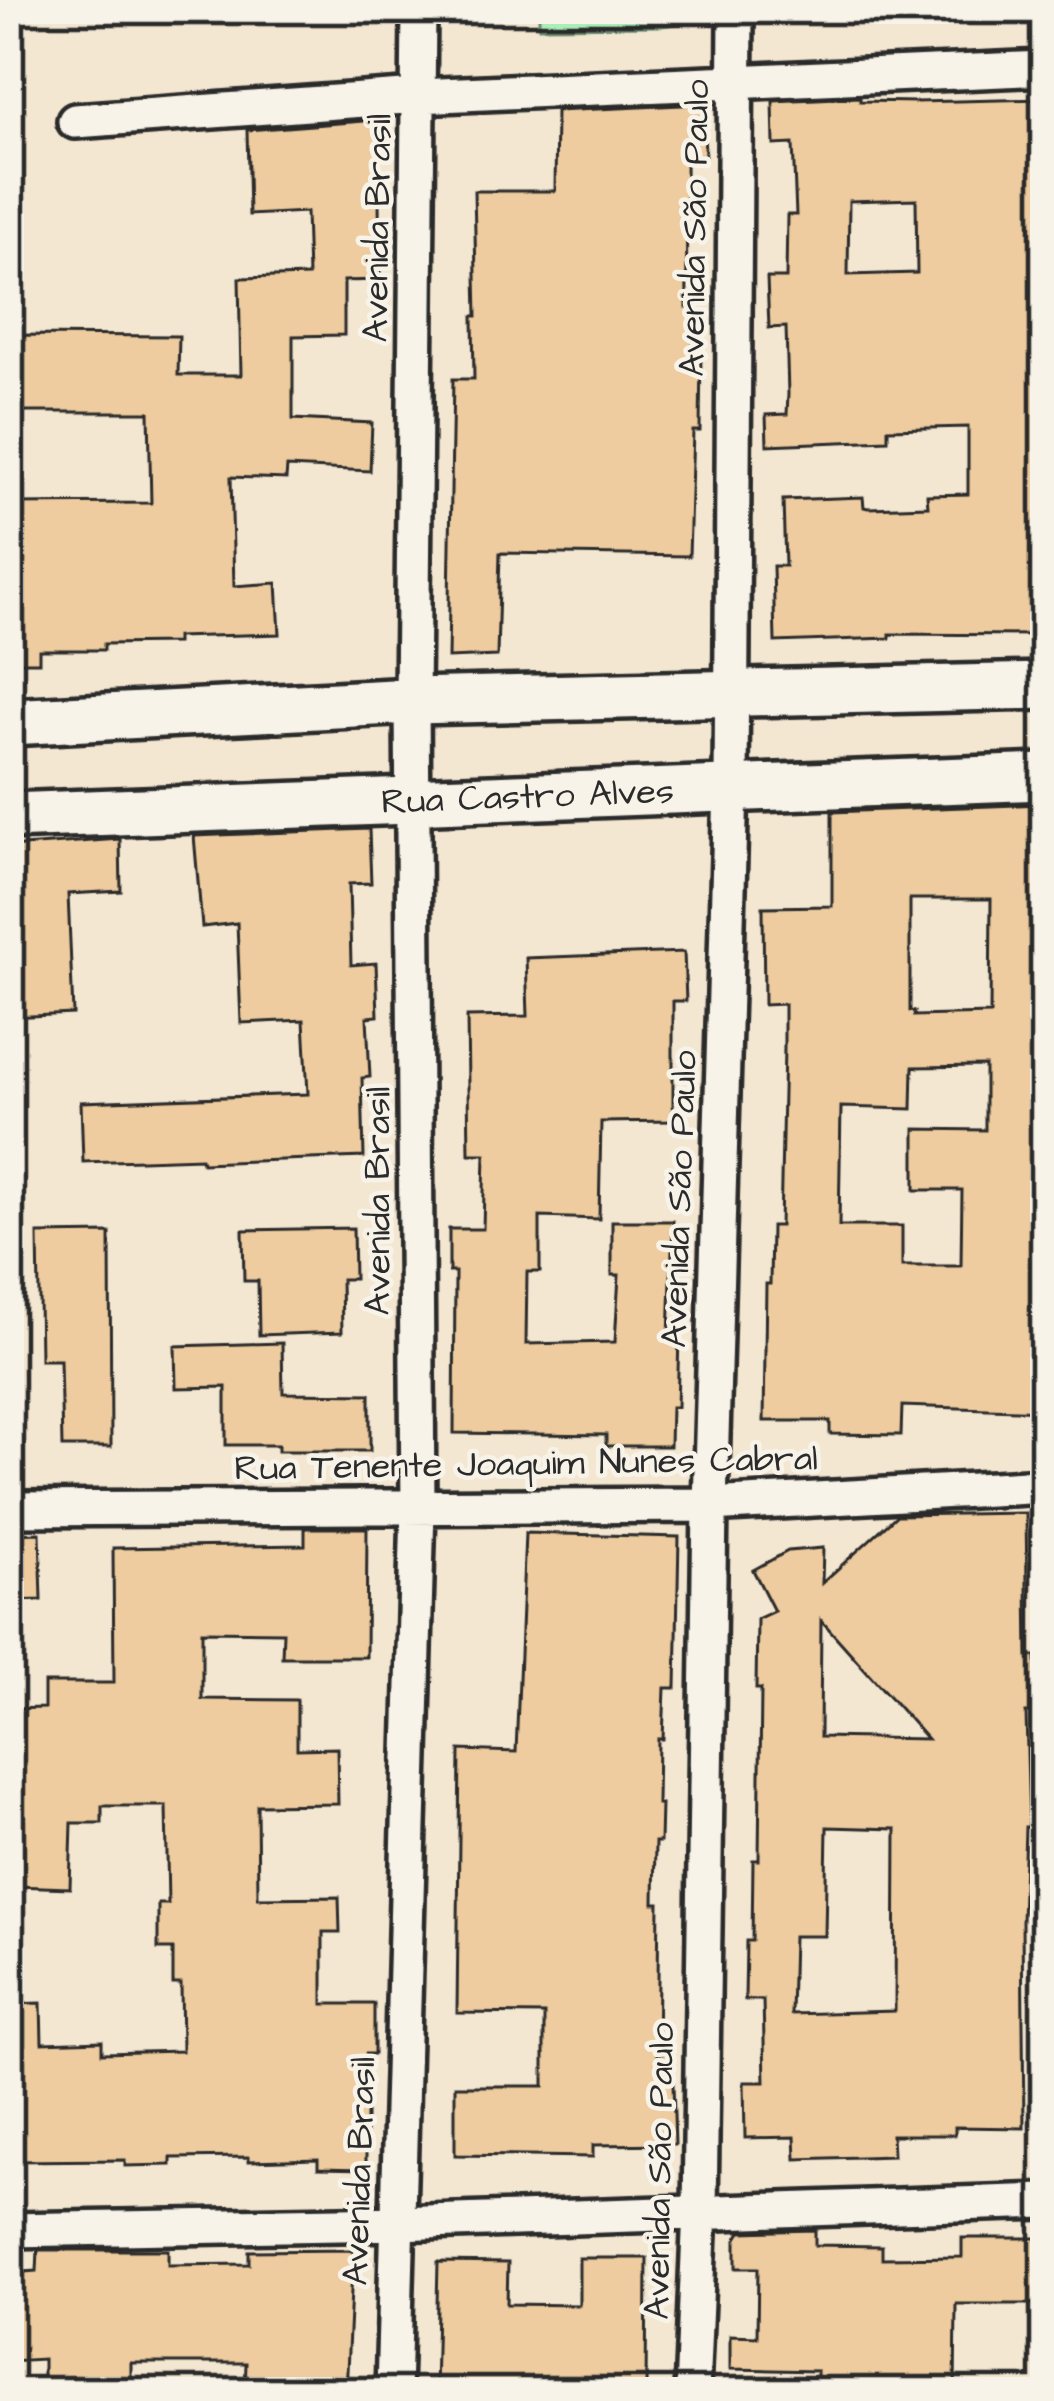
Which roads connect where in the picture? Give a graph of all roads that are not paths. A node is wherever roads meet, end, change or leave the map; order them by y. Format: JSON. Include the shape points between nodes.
{"nodes":[{"id":1,"x":419,"y":9,"type":"edge"},
{"id":2,"x":736,"y":9,"type":"edge"},
{"id":3,"x":1045,"y":68,"type":"edge"},
{"id":4,"x":736,"y":83,"type":"junction"},
{"id":5,"x":418,"y":96,"type":"junction"},
{"id":6,"x":75,"y":122,"type":"dead end"},
{"id":7,"x":1045,"y":686,"type":"edge"},
{"id":8,"x":730,"y":692,"type":"junction"},
{"id":9,"x":412,"y":701,"type":"junction"},
{"id":10,"x":9,"y":722,"type":"edge"},
{"id":11,"x":1045,"y":777,"type":"edge"},
{"id":12,"x":731,"y":787,"type":"junction"},
{"id":13,"x":415,"y":800,"type":"junction"},
{"id":14,"x":9,"y":816,"type":"edge"},
{"id":15,"x":1045,"y":1486,"type":"edge"},
{"id":16,"x":710,"y":1505,"type":"junction"},
{"id":17,"x":418,"y":1508,"type":"junction"},
{"id":18,"x":9,"y":1509,"type":"edge"},
{"id":19,"x":1045,"y":2200,"type":"edge"},
{"id":20,"x":700,"y":2211,"type":"junction"},
{"id":21,"x":397,"y":2223,"type":"junction"},
{"id":22,"x":9,"y":2230,"type":"edge"},
{"id":23,"x":393,"y":2392,"type":"edge"},
{"id":24,"x":692,"y":2392,"type":"edge"}],
"edges":[{"from":1,"to":5,"type":"street","name":"Avenida Brasil"},
{"from":2,"to":4,"type":"street","name":"Avenida São Paulo"},
{"from":3,"to":4,"type":"street"},
{"from":4,"to":5,"type":"street"},
{"from":4,"to":8,"type":"street","name":"Avenida São Paulo"},
{"from":5,"to":6,"type":"street"},
{"from":5,"to":9,"type":"street","name":"Avenida Brasil"},
{"from":7,"to":8,"type":"main road"},
{"from":8,"to":9,"type":"main road"},
{"from":8,"to":12,"type":"street","name":"Avenida São Paulo"},
{"from":9,"to":10,"type":"main road"},
{"from":9,"to":13,"type":"street","name":"Avenida Brasil"},
{"from":11,"to":12,"type":"main road","name":"Rua Castro Alves"},
{"from":12,"to":13,"type":"main road","name":"Rua Castro Alves"},
{"from":12,"to":16,"type":"street","name":"Avenida São Paulo"},
{"from":13,"to":14,"type":"main road","name":"Rua Castro Alves"},
{"from":13,"to":17,"type":"street","name":"Avenida Brasil"},
{"from":15,"to":16,"type":"street","name":"Rua Tenente Joaquim Nunes Cabral"},
{"from":16,"to":17,"type":"street","name":"Rua Tenente Joaquim Nunes Cabral"},
{"from":16,"to":20,"type":"street","name":"Avenida São Paulo"},
{"from":17,"to":18,"type":"street","name":"Rua Tenente Joaquim Nunes Cabral"},
{"from":17,"to":21,"type":"street","name":"Avenida Brasil"},
{"from":19,"to":20,"type":"street"},
{"from":20,"to":21,"type":"street"},
{"from":20,"to":24,"type":"street","name":"Avenida São Paulo"},
{"from":21,"to":22,"type":"street"},
{"from":21,"to":23,"type":"street","name":"Avenida Brasil"}]}
